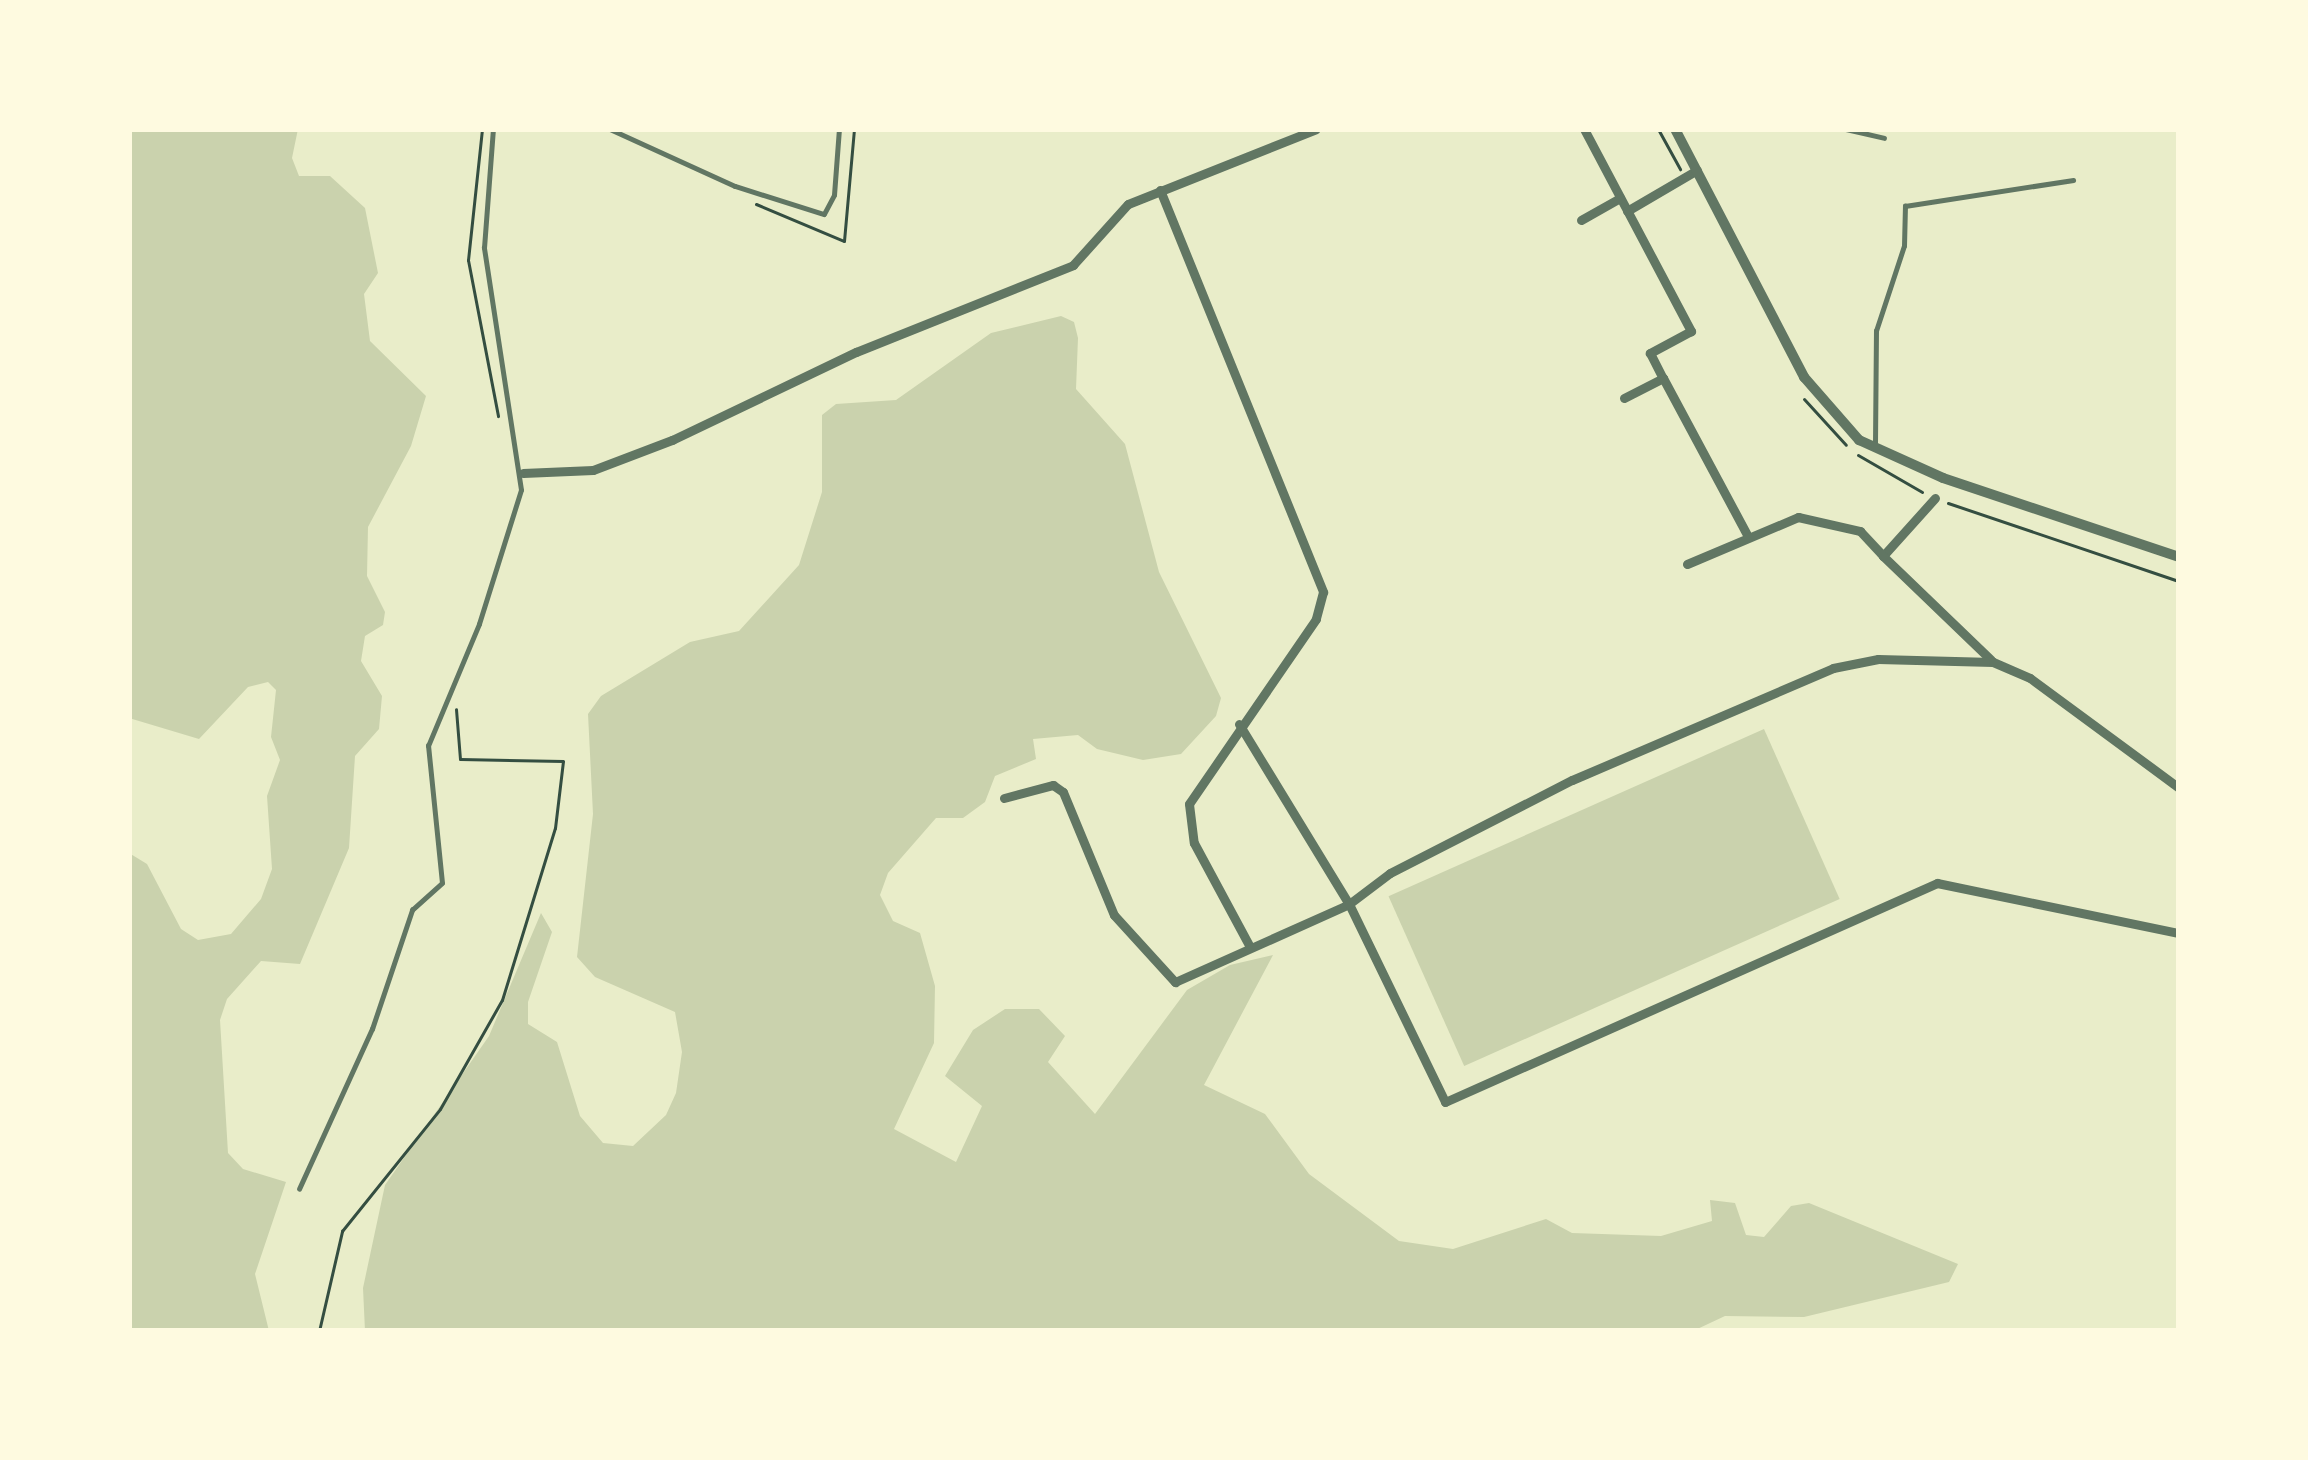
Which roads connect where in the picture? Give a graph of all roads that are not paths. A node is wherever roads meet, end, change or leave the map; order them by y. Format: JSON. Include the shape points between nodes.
{"nodes":[{"id":1,"x":493,"y":129,"type":"edge"},
{"id":2,"x":610,"y":129,"type":"edge"},
{"id":3,"x":839,"y":129,"type":"edge"},
{"id":4,"x":1316,"y":129,"type":"edge"},
{"id":5,"x":1584,"y":129,"type":"edge"},
{"id":6,"x":1675,"y":129,"type":"edge"},
{"id":7,"x":1846,"y":129,"type":"edge"},
{"id":8,"x":1884,"y":138,"type":"dead end"},
{"id":9,"x":1697,"y":170,"type":"junction"},
{"id":10,"x":2073,"y":180,"type":"dead end"},
{"id":11,"x":1160,"y":190,"type":"junction"},
{"id":12,"x":1620,"y":198,"type":"junction"},
{"id":13,"x":1627,"y":212,"type":"junction"},
{"id":14,"x":1581,"y":220,"type":"dead end"},
{"id":15,"x":1663,"y":378,"type":"junction"},
{"id":16,"x":1624,"y":398,"type":"dead end"},
{"id":17,"x":1874,"y":450,"type":"junction"},
{"id":18,"x":523,"y":473,"type":"junction"},
{"id":19,"x":1935,"y":499,"type":"dead end"},
{"id":20,"x":1746,"y":533,"type":"junction"},
{"id":21,"x":1883,"y":556,"type":"junction"},
{"id":22,"x":2179,"y":557,"type":"edge"},
{"id":23,"x":1687,"y":564,"type":"dead end"},
{"id":24,"x":1994,"y":662,"type":"junction"},
{"id":25,"x":1239,"y":724,"type":"junction"},
{"id":26,"x":2179,"y":788,"type":"edge"},
{"id":27,"x":1004,"y":798,"type":"dead end"},
{"id":28,"x":1349,"y":904,"type":"junction"},
{"id":29,"x":2179,"y":933,"type":"edge"},
{"id":30,"x":1250,"y":947,"type":"junction"},
{"id":31,"x":299,"y":1190,"type":"dead end"}],
"edges":[{"from":1,"to":18,"type":"lane","via":[[485,154],[484,248]]},
{"from":2,"to":3,"type":"lane","via":[[735,186],[824,214],[834,195]]},
{"from":4,"to":11,"type":"street"},
{"from":5,"to":12,"type":"street"},
{"from":6,"to":9,"type":"street"},
{"from":7,"to":8,"type":"lane"},
{"from":9,"to":13,"type":"street"},
{"from":9,"to":17,"type":"street","via":[[1804,377],[1829,414]]},
{"from":10,"to":17,"type":"lane","via":[[1905,206],[1904,246],[1876,331]]},
{"from":11,"to":18,"type":"street","via":[[1111,218],[1073,265],[908,329],[633,455],[593,470]]},
{"from":11,"to":25,"type":"street","via":[[1323,592],[1316,619]]},
{"from":12,"to":13,"type":"street"},
{"from":12,"to":14,"type":"street"},
{"from":13,"to":15,"type":"street","via":[[1691,332],[1650,353]]},
{"from":15,"to":16,"type":"street"},
{"from":15,"to":20,"type":"street"},
{"from":17,"to":22,"type":"street"},
{"from":18,"to":31,"type":"lane","via":[[454,691],[428,746],[442,883],[412,910],[372,1029]]},
{"from":19,"to":21,"type":"street"},
{"from":20,"to":21,"type":"street","via":[[1798,517],[1830,520],[1860,531]]},
{"from":20,"to":23,"type":"street"},
{"from":21,"to":24,"type":"street"},
{"from":24,"to":26,"type":"street","via":[[2030,678]]},
{"from":24,"to":28,"type":"street","via":[[1878,659],[1833,668],[1572,780],[1390,874]]},
{"from":25,"to":28,"type":"street"},
{"from":25,"to":30,"type":"street","via":[[1189,804],[1194,843]]},
{"from":27,"to":30,"type":"street","via":[[1053,784],[1063,792],[1114,915],[1175,982]]},
{"from":28,"to":29,"type":"street","via":[[1445,1102],[1936,883]]},
{"from":28,"to":30,"type":"street"}]}
